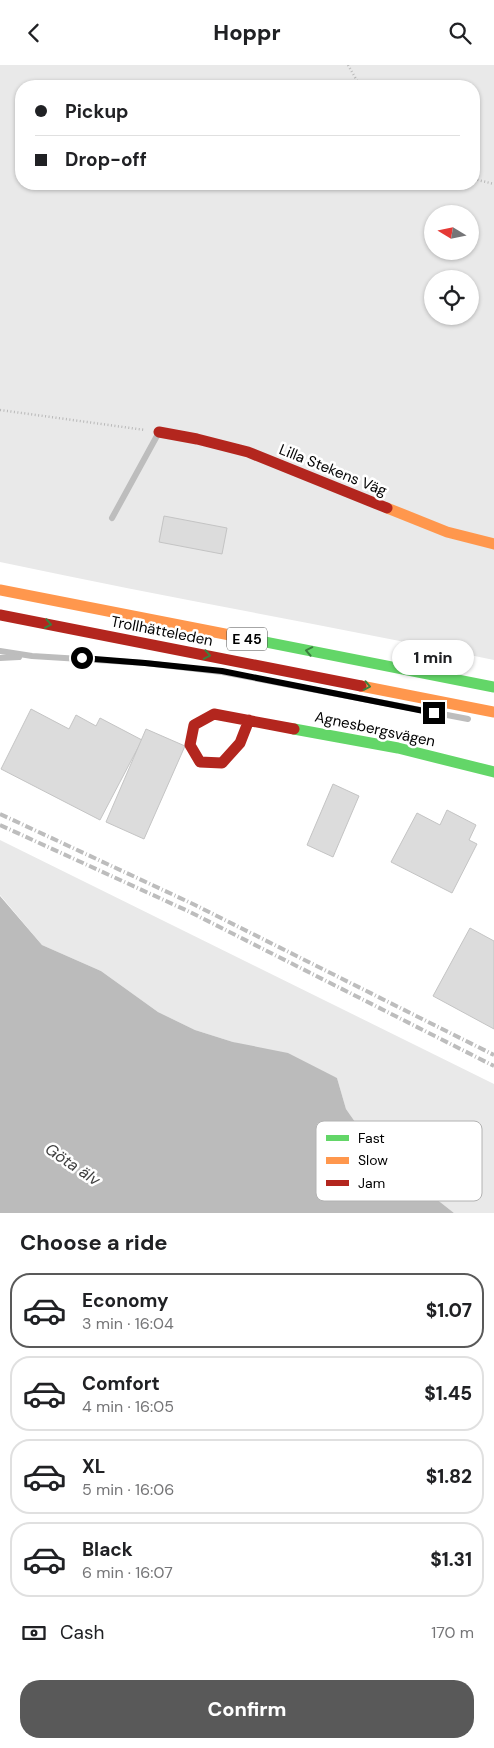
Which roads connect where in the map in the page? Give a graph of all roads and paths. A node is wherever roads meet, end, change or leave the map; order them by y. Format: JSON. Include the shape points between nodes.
{"nodes":[{"id":1,"x":348,"y":65,"type":"edge"},
{"id":2,"x":357,"y":80,"type":"edge"},
{"id":3,"x":480,"y":180,"type":"edge"},
{"id":4,"x":494,"y":184,"type":"edge"},
{"id":5,"x":0,"y":410,"type":"edge"},
{"id":6,"x":159,"y":432,"type":"junction"},
{"id":7,"x":112,"y":518,"type":"dead end"},
{"id":8,"x":494,"y":544,"type":"edge"},
{"id":9,"x":0,"y":590,"type":"edge"},
{"id":10,"x":0,"y":615,"type":"edge"},
{"id":11,"x":0,"y":651,"type":"edge"},
{"id":12,"x":32,"y":656,"type":"junction"},
{"id":13,"x":0,"y":658,"type":"edge"},
{"id":14,"x":494,"y":687,"type":"edge"},
{"id":15,"x":489,"y":717,"type":"edge"},
{"id":16,"x":249,"y":720,"type":"junction"},
{"id":17,"x":494,"y":772,"type":"edge"}],
"edges":[{"from":1,"to":2,"type":"path"},
{"from":3,"to":4,"type":"path"},
{"from":5,"to":6,"type":"path"},
{"from":6,"to":7,"type":"lane"},
{"from":6,"to":8,"type":"main road","name":"Lilla Stekens Väg","via":[[248,452],[448,532]]},
{"from":14,"to":9,"type":"main road","name":"Trollhätteleden","number":"E 45","one_way":true},
{"from":10,"to":15,"type":"main road","name":"Trollhätteleden","number":"E 45","one_way":true},
{"from":11,"to":12,"type":"lane"},
{"from":12,"to":13,"type":"lane"},
{"from":12,"to":15,"type":"lane","via":[[222,671]]},
{"from":16,"to":16,"type":"main road","name":"Agnesbergsvägen","via":[[214,714],[194,725],[190,745],[200,762],[222,763],[240,743]]},
{"from":16,"to":17,"type":"main road","name":"Agnesbergsvägen","via":[[398,747]]}]}
